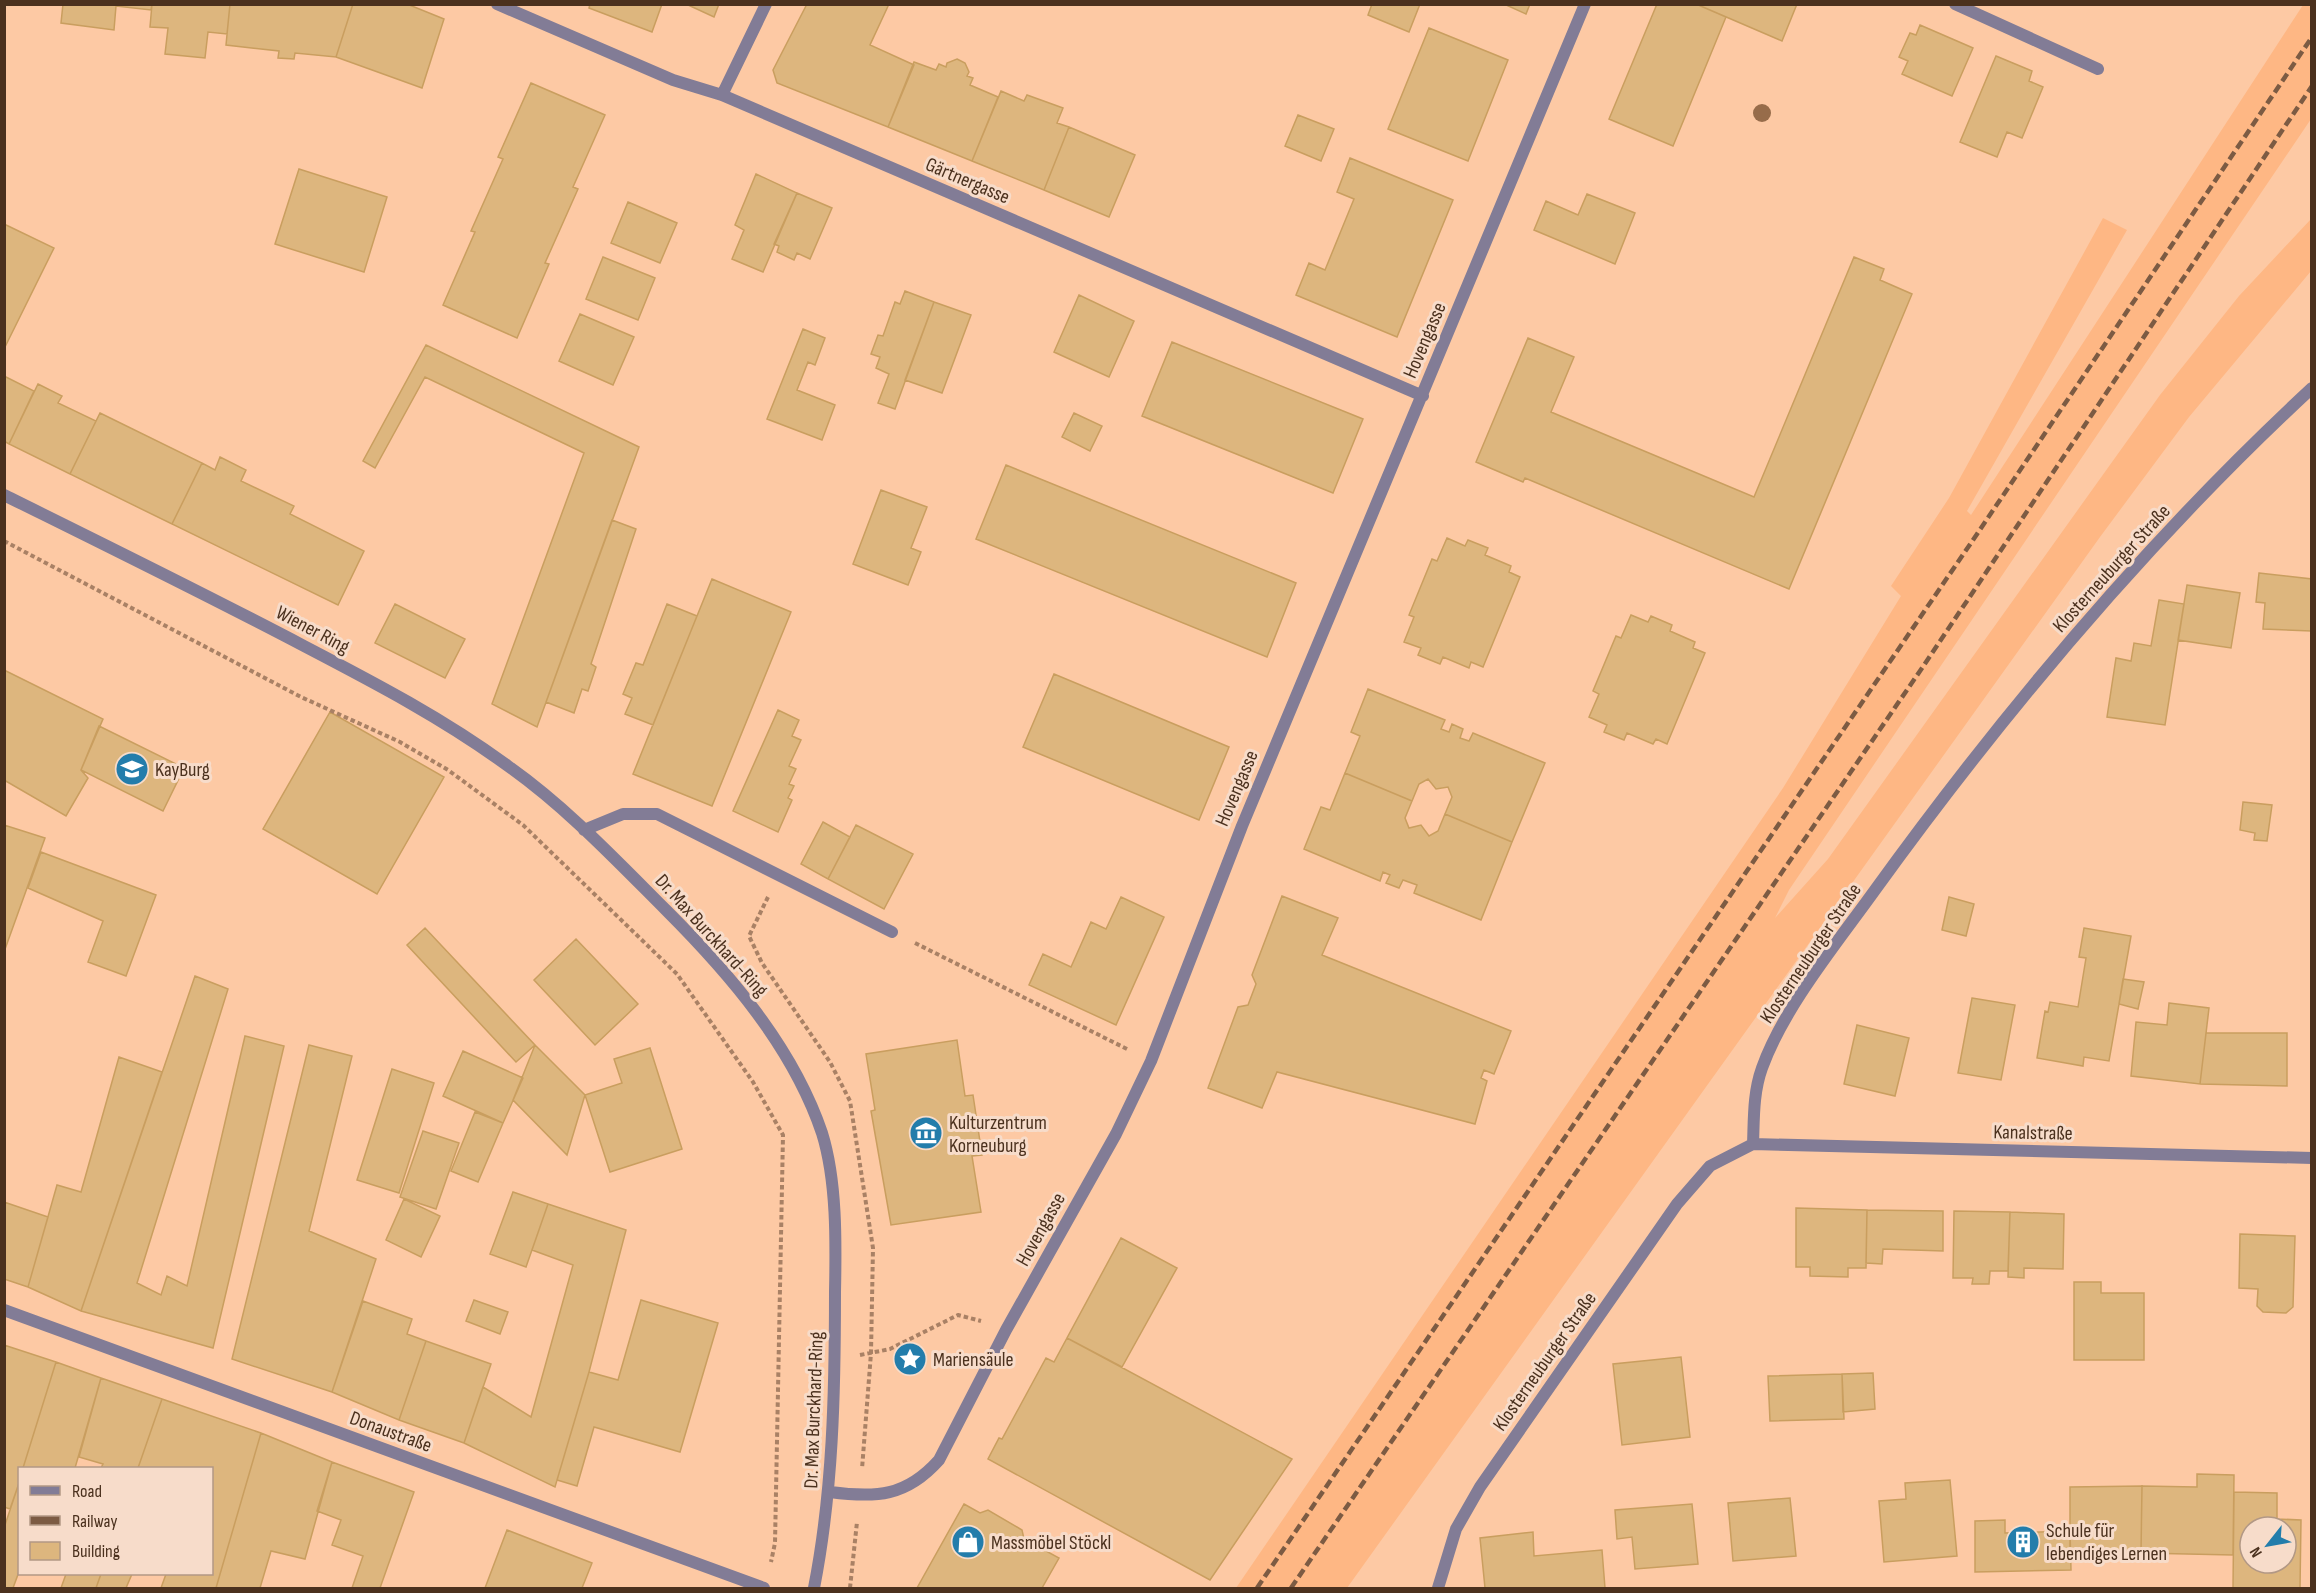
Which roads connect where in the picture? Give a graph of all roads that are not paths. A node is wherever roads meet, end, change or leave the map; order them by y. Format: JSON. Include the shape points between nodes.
{"nodes":[{"id":1,"x":496,"y":4,"type":"edge"},
{"id":2,"x":766,"y":4,"type":"edge"},
{"id":3,"x":1585,"y":4,"type":"edge"},
{"id":4,"x":1955,"y":4,"type":"edge"},
{"id":5,"x":2098,"y":69,"type":"dead end"},
{"id":6,"x":722,"y":95,"type":"junction"},
{"id":7,"x":2312,"y":388,"type":"edge"},
{"id":8,"x":1423,"y":396,"type":"junction"},
{"id":9,"x":4,"y":495,"type":"edge"},
{"id":10,"x":584,"y":830,"type":"junction"},
{"id":11,"x":892,"y":932,"type":"road end"},
{"id":12,"x":1754,"y":1144,"type":"junction"},
{"id":13,"x":2312,"y":1158,"type":"edge"},
{"id":14,"x":4,"y":1310,"type":"edge"},
{"id":15,"x":830,"y":1492,"type":"junction"},
{"id":16,"x":764,"y":1588,"type":"edge"},
{"id":17,"x":814,"y":1588,"type":"edge"},
{"id":18,"x":1438,"y":1588,"type":"edge"}],
"edges":[{"from":1,"to":6,"type":"street","name":"Gärtnergasse","via":[[673,80]]},
{"from":2,"to":6,"type":"street"},
{"from":3,"to":8,"type":"street","name":"Hovengasse"},
{"from":4,"to":5,"type":"street"},
{"from":6,"to":8,"type":"street","name":"Gärtnergasse"},
{"from":7,"to":12,"type":"street","name":"Klosterneuburger Straße","via":[[2146,557],[2011,711],[1933,810],[1821,965],[1779,1034],[1762,1068],[1755,1096]]},
{"from":8,"to":15,"type":"street","name":"Hovengasse","via":[[1242,826],[1151,1061],[1116,1134],[1006,1330],[939,1460],[925,1476],[888,1494]]},
{"from":9,"to":10,"type":"street","name":"Wiener Ring","via":[[217,600],[428,711],[511,768]]},
{"from":10,"to":11,"type":"street","via":[[623,814],[657,814]]},
{"from":10,"to":15,"type":"street","name":"Dr. Max Burckhard-Ring","via":[[739,989],[810,1099],[824,1139],[836,1221],[836,1359]]},
{"from":12,"to":13,"type":"street","name":"Kanalstraße"},
{"from":12,"to":18,"type":"street","name":"Klosterneuburger Straße","via":[[1710,1166],[1677,1204],[1480,1488],[1456,1528]]},
{"from":14,"to":16,"type":"street","name":"Donaustraße"},
{"from":15,"to":17,"type":"street","name":"Dr. Max Burckhard-Ring"}]}
